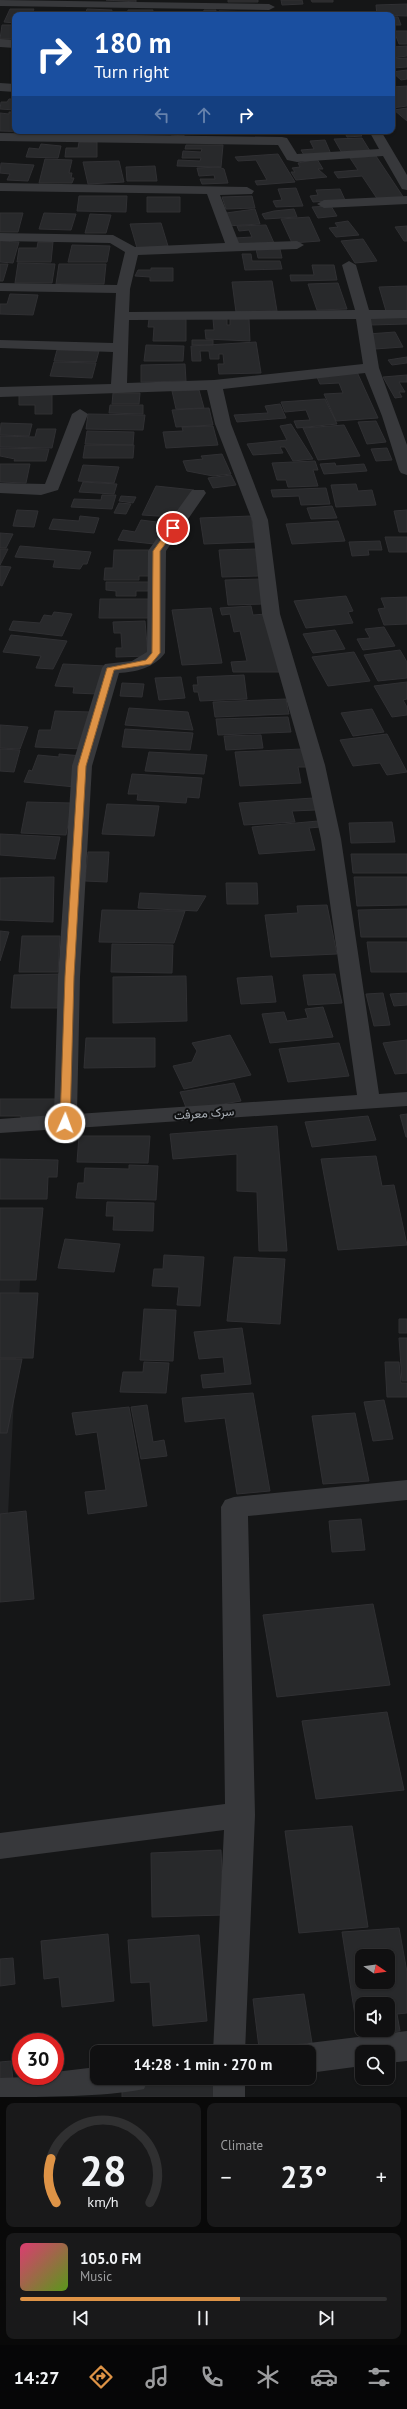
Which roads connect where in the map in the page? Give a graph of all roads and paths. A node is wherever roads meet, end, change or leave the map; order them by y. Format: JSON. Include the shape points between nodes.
{"nodes":[{"id":1,"x":0,"y":3,"type":"edge"},
{"id":2,"x":270,"y":7,"type":"edge"},
{"id":3,"x":0,"y":43,"type":"edge"},
{"id":4,"x":12,"y":44,"type":"edge"},
{"id":5,"x":0,"y":87,"type":"edge"},
{"id":6,"x":12,"y":88,"type":"edge"},
{"id":7,"x":377,"y":134,"type":"edge"},
{"id":8,"x":0,"y":138,"type":"edge"},
{"id":9,"x":387,"y":152,"type":"junction"},
{"id":10,"x":407,"y":186,"type":"edge"},
{"id":11,"x":0,"y":187,"type":"edge"},
{"id":12,"x":212,"y":191,"type":"junction"},
{"id":13,"x":247,"y":191,"type":"dead end"},
{"id":14,"x":407,"y":200,"type":"edge"},
{"id":15,"x":324,"y":204,"type":"dead end"},
{"id":16,"x":0,"y":237,"type":"edge"},
{"id":17,"x":298,"y":245,"type":"dead end"},
{"id":18,"x":234,"y":248,"type":"junction"},
{"id":19,"x":132,"y":251,"type":"junction"},
{"id":20,"x":349,"y":265,"type":"dead end"},
{"id":21,"x":0,"y":287,"type":"edge"},
{"id":22,"x":123,"y":289,"type":"junction"},
{"id":23,"x":363,"y":314,"type":"junction"},
{"id":24,"x":407,"y":314,"type":"edge"},
{"id":25,"x":123,"y":316,"type":"junction"},
{"id":26,"x":0,"y":344,"type":"edge"},
{"id":27,"x":121,"y":348,"type":"junction"},
{"id":28,"x":371,"y":368,"type":"junction"},
{"id":29,"x":214,"y":385,"type":"junction"},
{"id":30,"x":119,"y":387,"type":"junction"},
{"id":31,"x":0,"y":392,"type":"edge"},
{"id":32,"x":80,"y":414,"type":"dead end"},
{"id":33,"x":407,"y":470,"type":"edge"},
{"id":34,"x":0,"y":488,"type":"edge"},
{"id":35,"x":198,"y":493,"type":"dead end"},
{"id":36,"x":407,"y":1099,"type":"edge"},
{"id":37,"x":369,"y":1102,"type":"junction"},
{"id":38,"x":65,"y":1123,"type":"junction"},
{"id":39,"x":0,"y":1126,"type":"edge"},
{"id":40,"x":407,"y":1490,"type":"edge"},
{"id":41,"x":240,"y":1815,"type":"junction"},
{"id":42,"x":0,"y":1846,"type":"edge"},
{"id":43,"x":229,"y":2045,"type":"edge"},
{"id":44,"x":407,"y":2046,"type":"edge"},
{"id":45,"x":316,"y":2057,"type":"edge"},
{"id":46,"x":90,"y":2083,"type":"edge"},
{"id":47,"x":229,"y":2085,"type":"edge"},
{"id":48,"x":0,"y":2093,"type":"edge"},
{"id":49,"x":229,"y":2097,"type":"edge"}],
"edges":[{"from":1,"to":2,"type":"street"},
{"from":3,"to":4,"type":"street"},
{"from":5,"to":6,"type":"street"},
{"from":7,"to":9,"type":"street"},
{"from":8,"to":9,"type":"street","via":[[282,141],[292,157],[297,158]]},
{"from":9,"to":10,"type":"street"},
{"from":11,"to":12,"type":"street"},
{"from":12,"to":13,"type":"street"},
{"from":12,"to":18,"type":"street"},
{"from":14,"to":15,"type":"street"},
{"from":16,"to":19,"type":"street","via":[[113,239]]},
{"from":17,"to":18,"type":"street"},
{"from":18,"to":19,"type":"street"},
{"from":19,"to":22,"type":"street"},
{"from":20,"to":23,"type":"street"},
{"from":21,"to":22,"type":"street"},
{"from":22,"to":25,"type":"street"},
{"from":23,"to":24,"type":"street"},
{"from":23,"to":25,"type":"street"},
{"from":23,"to":28,"type":"street"},
{"from":25,"to":27,"type":"street"},
{"from":26,"to":27,"type":"street"},
{"from":27,"to":30,"type":"street"},
{"from":28,"to":29,"type":"street"},
{"from":28,"to":33,"type":"street"},
{"from":29,"to":30,"type":"street"},
{"from":29,"to":37,"type":"street","via":[[223,424],[260,520],[271,614],[315,765],[331,839]]},
{"from":30,"to":31,"type":"street"},
{"from":32,"to":34,"type":"street","via":[[52,487],[41,490]]},
{"from":35,"to":38,"type":"street","via":[[157,551],[156,653],[149,662],[111,668],[82,766],[69,976]]},
{"from":36,"to":37,"type":"street","name":"سرک معرفت"},
{"from":37,"to":38,"type":"street","name":"سرک معرفت"},
{"from":38,"to":39,"type":"street","name":"سرک معرفت"},
{"from":40,"to":41,"type":"street","via":[[234,1507]]},
{"from":41,"to":42,"type":"street"},
{"from":41,"to":43,"type":"street"},
{"from":44,"to":45,"type":"street"},
{"from":46,"to":48,"type":"street"},
{"from":47,"to":49,"type":"street"}]}
